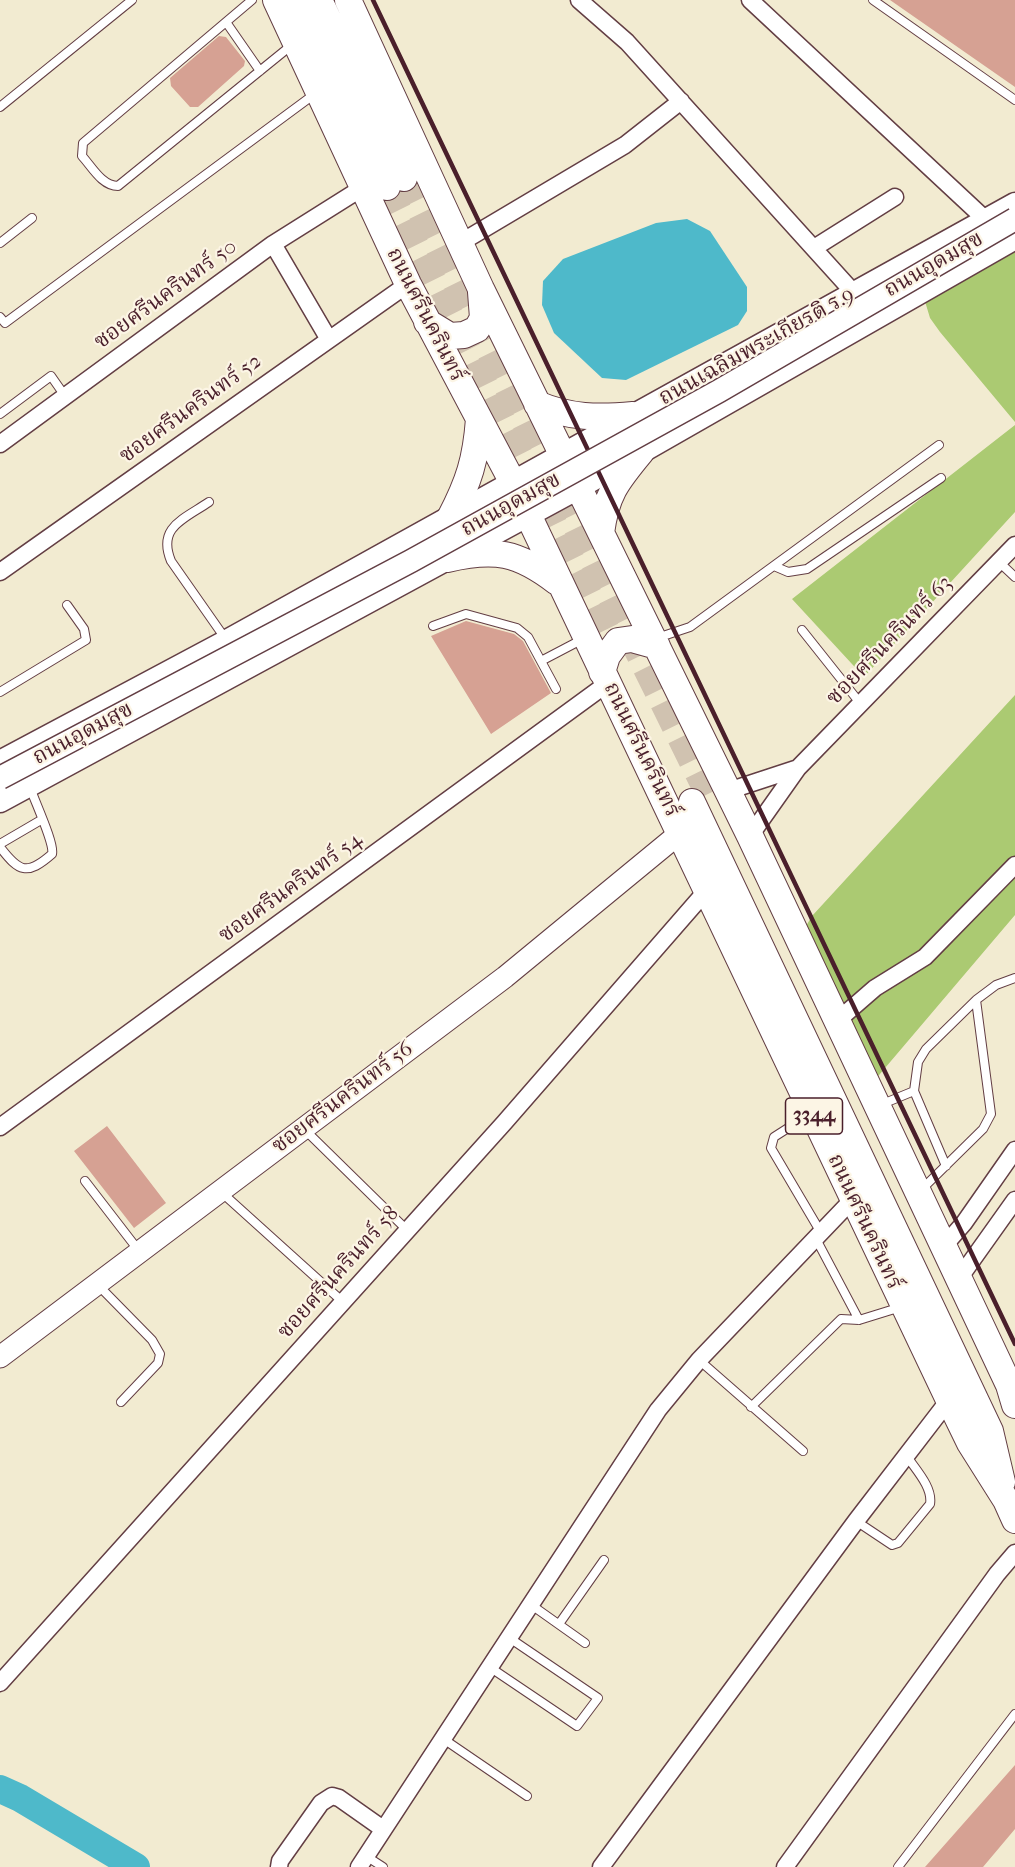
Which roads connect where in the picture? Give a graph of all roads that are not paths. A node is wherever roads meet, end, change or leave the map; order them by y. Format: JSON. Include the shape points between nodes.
{"nodes":[{"id":1,"x":132,"y":0,"type":"edge"},
{"id":2,"x":252,"y":0,"type":"edge"},
{"id":3,"x":276,"y":0,"type":"edge"},
{"id":4,"x":299,"y":0,"type":"edge"},
{"id":5,"x":320,"y":0,"type":"edge"},
{"id":6,"x":348,"y":0,"type":"edge"},
{"id":7,"x":579,"y":0,"type":"edge"},
{"id":8,"x":750,"y":0,"type":"edge"},
{"id":9,"x":873,"y":0,"type":"edge"},
{"id":10,"x":226,"y":22,"type":"junction"},
{"id":11,"x":295,"y":42,"type":"junction"},
{"id":12,"x":260,"y":71,"type":"junction"},
{"id":13,"x":319,"y":91,"type":"junction"},
{"id":14,"x":1015,"y":100,"type":"edge"},
{"id":15,"x":681,"y":101,"type":"junction"},
{"id":16,"x":0,"y":107,"type":"edge"},
{"id":17,"x":362,"y":188,"type":"junction"},
{"id":18,"x":895,"y":197,"type":"dead end"},
{"id":19,"x":1015,"y":204,"type":"edge"},
{"id":20,"x":32,"y":218,"type":"dead end"},
{"id":21,"x":1015,"y":219,"type":"edge"},
{"id":22,"x":986,"y":220,"type":"junction"},
{"id":23,"x":1015,"y":238,"type":"edge"},
{"id":24,"x":0,"y":243,"type":"edge"},
{"id":25,"x":460,"y":243,"type":"junction"},
{"id":26,"x":273,"y":244,"type":"junction"},
{"id":27,"x":814,"y":248,"type":"junction"},
{"id":28,"x":408,"y":284,"type":"junction"},
{"id":29,"x":481,"y":289,"type":"junction"},
{"id":30,"x":854,"y":293,"type":"junction"},
{"id":31,"x":0,"y":317,"type":"edge"},
{"id":32,"x":427,"y":322,"type":"junction"},
{"id":33,"x":328,"y":338,"type":"junction"},
{"id":34,"x":690,"y":384,"type":"junction"},
{"id":35,"x":65,"y":396,"type":"junction"},
{"id":36,"x":537,"y":404,"type":"junction"},
{"id":37,"x":0,"y":414,"type":"edge"},
{"id":38,"x":707,"y":414,"type":"junction"},
{"id":39,"x":633,"y":415,"type":"junction"},
{"id":40,"x":479,"y":418,"type":"junction"},
{"id":41,"x":0,"y":444,"type":"edge"},
{"id":42,"x":939,"y":445,"type":"dead end"},
{"id":43,"x":641,"y":452,"type":"junction"},
{"id":44,"x":561,"y":455,"type":"junction"},
{"id":45,"x":941,"y":478,"type":"dead end"},
{"id":46,"x":513,"y":483,"type":"junction"},
{"id":47,"x":578,"y":488,"type":"junction"},
{"id":48,"x":209,"y":502,"type":"dead end"},
{"id":49,"x":528,"y":515,"type":"junction"},
{"id":50,"x":450,"y":518,"type":"junction"},
{"id":51,"x":602,"y":533,"type":"junction"},
{"id":52,"x":1015,"y":545,"type":"edge"},
{"id":53,"x":447,"y":560,"type":"junction"},
{"id":54,"x":999,"y":562,"type":"junction"},
{"id":55,"x":774,"y":566,"type":"junction"},
{"id":56,"x":0,"y":572,"type":"edge"},
{"id":57,"x":1015,"y":577,"type":"edge"},
{"id":58,"x":560,"y":584,"type":"junction"},
{"id":59,"x":308,"y":596,"type":"junction"},
{"id":60,"x":67,"y":605,"type":"dead end"},
{"id":61,"x":433,"y":626,"type":"dead end"},
{"id":62,"x":324,"y":627,"type":"junction"},
{"id":63,"x":802,"y":630,"type":"dead end"},
{"id":64,"x":586,"y":637,"type":"junction"},
{"id":65,"x":227,"y":641,"type":"junction"},
{"id":66,"x":655,"y":643,"type":"junction"},
{"id":67,"x":541,"y":661,"type":"junction"},
{"id":68,"x":605,"y":678,"type":"junction"},
{"id":69,"x":556,"y":689,"type":"dead end"},
{"id":70,"x":0,"y":692,"type":"edge"},
{"id":71,"x":860,"y":704,"type":"junction"},
{"id":72,"x":0,"y":762,"type":"edge"},
{"id":73,"x":798,"y":768,"type":"junction"},
{"id":74,"x":0,"y":778,"type":"edge"},
{"id":75,"x":30,"y":787,"type":"junction"},
{"id":76,"x":709,"y":796,"type":"junction"},
{"id":77,"x":0,"y":801,"type":"edge"},
{"id":78,"x":41,"y":820,"type":"junction"},
{"id":79,"x":681,"y":832,"type":"junction"},
{"id":80,"x":750,"y":836,"type":"junction"},
{"id":81,"x":0,"y":846,"type":"edge"},
{"id":82,"x":1015,"y":866,"type":"edge"},
{"id":83,"x":707,"y":890,"type":"junction"},
{"id":84,"x":1015,"y":978,"type":"edge"},
{"id":85,"x":976,"y":1000,"type":"junction"},
{"id":86,"x":837,"y":1021,"type":"junction"},
{"id":87,"x":914,"y":1091,"type":"junction"},
{"id":88,"x":877,"y":1107,"type":"junction"},
{"id":89,"x":813,"y":1112,"type":"junction"},
{"id":90,"x":1,"y":1124,"type":"edge"},
{"id":91,"x":303,"y":1128,"type":"junction"},
{"id":92,"x":1015,"y":1150,"type":"edge"},
{"id":93,"x":946,"y":1166,"type":"junction"},
{"id":94,"x":85,"y":1181,"type":"dead end"},
{"id":95,"x":220,"y":1191,"type":"junction"},
{"id":96,"x":918,"y":1193,"type":"junction"},
{"id":97,"x":854,"y":1198,"type":"junction"},
{"id":98,"x":1015,"y":1200,"type":"edge"},
{"id":99,"x":407,"y":1230,"type":"junction"},
{"id":100,"x":818,"y":1234,"type":"junction"},
{"id":101,"x":943,"y":1247,"type":"junction"},
{"id":102,"x":140,"y":1252,"type":"junction"},
{"id":103,"x":958,"y":1280,"type":"junction"},
{"id":104,"x":97,"y":1284,"type":"junction"},
{"id":105,"x":343,"y":1302,"type":"junction"},
{"id":106,"x":904,"y":1306,"type":"junction"},
{"id":107,"x":860,"y":1320,"type":"junction"},
{"id":108,"x":0,"y":1357,"type":"edge"},
{"id":109,"x":699,"y":1360,"type":"junction"},
{"id":110,"x":949,"y":1400,"type":"junction"},
{"id":111,"x":121,"y":1402,"type":"dead end"},
{"id":112,"x":1015,"y":1405,"type":"edge"},
{"id":113,"x":751,"y":1407,"type":"junction"},
{"id":114,"x":1015,"y":1424,"type":"edge"},
{"id":115,"x":803,"y":1451,"type":"dead end"},
{"id":116,"x":906,"y":1455,"type":"junction"},
{"id":117,"x":1011,"y":1510,"type":"edge"},
{"id":118,"x":856,"y":1521,"type":"junction"},
{"id":119,"x":1015,"y":1553,"type":"edge"},
{"id":120,"x":604,"y":1560,"type":"dead end"},
{"id":121,"x":529,"y":1603,"type":"junction"},
{"id":122,"x":559,"y":1624,"type":"junction"},
{"id":123,"x":508,"y":1637,"type":"junction"},
{"id":124,"x":585,"y":1643,"type":"dead end"},
{"id":125,"x":488,"y":1666,"type":"junction"},
{"id":126,"x":0,"y":1683,"type":"edge"},
{"id":127,"x":1015,"y":1713,"type":"edge"},
{"id":128,"x":442,"y":1738,"type":"junction"},
{"id":129,"x":527,"y":1796,"type":"dead end"},
{"id":130,"x":383,"y":1829,"type":"junction"},
{"id":131,"x":363,"y":1862,"type":"edge"},
{"id":132,"x":279,"y":1867,"type":"edge"},
{"id":133,"x":383,"y":1867,"type":"edge"},
{"id":134,"x":601,"y":1867,"type":"edge"},
{"id":135,"x":785,"y":1867,"type":"edge"},
{"id":136,"x":898,"y":1867,"type":"edge"}],
"edges":[{"from":1,"to":16,"type":"lane"},
{"from":2,"to":10,"type":"lane"},
{"from":3,"to":11,"type":"main road","name":"ถนนศรีนครินทร์"},
{"from":4,"to":5,"type":"main road","via":[[396,183]]},
{"from":6,"to":25,"type":"main road","name":"ถนนศรีนครินทร์"},
{"from":7,"to":15,"type":"street","via":[[627,42]]},
{"from":8,"to":22,"type":"street"},
{"from":9,"to":14,"type":"lane"},
{"from":10,"to":12,"type":"lane"},
{"from":10,"to":12,"type":"lane","via":[[83,143],[82,156],[110,186],[118,186]]},
{"from":11,"to":12,"type":"lane"},
{"from":11,"to":13,"type":"main road","name":"ถนนศรีนครินทร์"},
{"from":13,"to":17,"type":"main road","name":"ถนนศรีนครินทร์"},
{"from":13,"to":31,"type":"lane","via":[[5,323]]},
{"from":15,"to":25,"type":"street","via":[[625,145]]},
{"from":15,"to":27,"type":"street"},
{"from":17,"to":26,"type":"street","name":"ซอยศรีนครินทร์ 50"},
{"from":17,"to":28,"type":"main road","name":"ถนนศรีนครินทร์"},
{"from":18,"to":27,"type":"street"},
{"from":19,"to":22,"type":"main road","name":"ถนนเฉลิมพระเกียรติ ร.9"},
{"from":20,"to":24,"type":"lane"},
{"from":21,"to":74,"type":"main road","name":"ถนนอุดมสุข","bridge":true,"via":[[719,391],[442,544]]},
{"from":22,"to":30,"type":"main road","name":"ถนนเฉลิมพระเกียรติ ร.9"},
{"from":23,"to":38,"type":"main road","name":"ถนนเฉลิมพระเกียรติ ร.9"},
{"from":25,"to":29,"type":"main road","name":"ถนนศรีนครินทร์"},
{"from":26,"to":33,"type":"street"},
{"from":26,"to":35,"type":"street","name":"ซอยศรีนครินทร์ 50"},
{"from":27,"to":30,"type":"street"},
{"from":28,"to":32,"type":"main road","name":"ถนนศรีนครินทร์"},
{"from":28,"to":33,"type":"street","name":"ซอยศรีนครินทร์ 52"},
{"from":29,"to":32,"type":"main road","via":[[483,318],[477,329],[450,336]]},
{"from":29,"to":36,"type":"main road","name":"ถนนศรีนครินทร์"},
{"from":30,"to":34,"type":"main road","name":"ถนนเฉลิมพระเกียรติ ร.9"},
{"from":32,"to":40,"type":"main road","name":"ถนนศรีนครินทร์"},
{"from":33,"to":56,"type":"street","name":"ซอยศรีนครินทร์ 52"},
{"from":34,"to":38,"type":"main road","via":[[679,396],[677,411],[690,418]]},
{"from":34,"to":39,"type":"main road","name":"ถนนเฉลิมพระเกียรติ ร.9"},
{"from":35,"to":37,"type":"lane","via":[[51,376]]},
{"from":35,"to":41,"type":"street","name":"ซอยศรีนครินทร์ 50"},
{"from":36,"to":39,"type":"main road","via":[[598,418]]},
{"from":36,"to":44,"type":"main road","name":"ถนนศรีนครินทร์"},
{"from":38,"to":43,"type":"main road","name":"ถนนเฉลิมพระเกียรติ ร.9"},
{"from":39,"to":44,"type":"main road","name":"ถนนเฉลิมพระเกียรติ ร.9"},
{"from":40,"to":46,"type":"main road","name":"ถนนศรีนครินทร์"},
{"from":40,"to":50,"type":"main road","via":[[476,456]]},
{"from":42,"to":55,"type":"lane"},
{"from":43,"to":47,"type":"main road","name":"ถนนเฉลิมพระเกียรติ ร.9"},
{"from":43,"to":51,"type":"main road","via":[[614,484],[605,506]]},
{"from":44,"to":46,"type":"main road","name":"ถนนอุดมสุข"},
{"from":44,"to":47,"type":"main road","name":"ถนนศรีนครินทร์"},
{"from":45,"to":55,"type":"lane","via":[[807,569],[788,572]]},
{"from":46,"to":49,"type":"main road","name":"ถนนศรีนครินทร์"},
{"from":46,"to":50,"type":"main road","name":"ถนนอุดมสุข"},
{"from":47,"to":49,"type":"main road","name":"ถนนอุดมสุข"},
{"from":47,"to":51,"type":"main road","name":"ถนนศรีนครินทร์"},
{"from":48,"to":65,"type":"lane","via":[[172,527],[165,546],[171,561]]},
{"from":49,"to":53,"type":"main road","name":"ถนนอุดมสุข"},
{"from":49,"to":58,"type":"main road","name":"ถนนศรีนครินทร์"},
{"from":50,"to":59,"type":"main road","name":"ถนนอุดมสุข"},
{"from":51,"to":66,"type":"main road","name":"ถนนศรีนครินทร์"},
{"from":52,"to":54,"type":"street","name":"ซอยศรีนครินทร์ 63"},
{"from":53,"to":58,"type":"main road","via":[[470,554],[510,554],[536,566]]},
{"from":53,"to":62,"type":"main road","name":"ถนนอุดมสุข"},
{"from":54,"to":57,"type":"lane"},
{"from":54,"to":71,"type":"street","name":"ซอยศรีนครินทร์ 63"},
{"from":55,"to":66,"type":"lane","via":[[690,627]]},
{"from":58,"to":64,"type":"main road","name":"ถนนศรีนครินทร์"},
{"from":59,"to":62,"type":"main road","via":[[327,598],[332,604],[332,614]]},
{"from":59,"to":65,"type":"main road","name":"ถนนอุดมสุข"},
{"from":60,"to":70,"type":"lane","via":[[84,629],[86,640]]},
{"from":61,"to":67,"type":"lane","via":[[466,614],[479,615],[517,628],[528,638]]},
{"from":62,"to":75,"type":"main road","name":"ถนนอุดมสุข"},
{"from":63,"to":71,"type":"lane"},
{"from":64,"to":67,"type":"lane"},
{"from":64,"to":68,"type":"main road","name":"ถนนศรีนครินทร์"},
{"from":65,"to":72,"type":"main road","name":"ถนนอุดมสุข"},
{"from":66,"to":68,"type":"main road","via":[[618,641],[611,648]]},
{"from":66,"to":76,"type":"main road","name":"ถนนศรีนครินทร์","number":"3344","via":[[674,681]]},
{"from":67,"to":69,"type":"lane"},
{"from":68,"to":79,"type":"main road","name":"ถนนศรีนครินทร์","number":"3344"},
{"from":68,"to":90,"type":"street","name":"ซอยศรีนครินทร์ 54"},
{"from":71,"to":73,"type":"street","name":"ซอยศรีนครินทร์ 63"},
{"from":73,"to":76,"type":"street","name":"ซอยศรีนครินทร์ 63"},
{"from":73,"to":80,"type":"street","name":"ซอยศรีนครินทร์ 63"},
{"from":75,"to":77,"type":"main road","name":"ถนนอุดมสุข"},
{"from":75,"to":78,"type":"lane"},
{"from":76,"to":80,"type":"main road","name":"ถนนศรีนครินทร์","number":"3344"},
{"from":76,"to":114,"type":"main road","name":"ถนนศรีนครินทร์","number":"3344","via":[[992,1397]]},
{"from":76,"to":117,"type":"main road","name":"ถนนศรีนครินทร์","number":"3344","via":[[990,1431]]},
{"from":78,"to":81,"type":"lane"},
{"from":78,"to":81,"type":"lane","via":[[54,849],[44,861],[21,869],[14,866]]},
{"from":79,"to":83,"type":"main road","name":"ถนนศรีนครินทร์","number":"3344"},
{"from":79,"to":91,"type":"street","name":"ซอยศรีนครินทร์ 56","via":[[505,977]]},
{"from":80,"to":86,"type":"main road","name":"ถนนศรีนครินทร์","number":"3344"},
{"from":82,"to":86,"type":"street","via":[[925,957],[875,988]]},
{"from":83,"to":89,"type":"main road","name":"ถนนศรีนครินทร์","number":"3344"},
{"from":83,"to":99,"type":"street","name":"ซอยศรีนครินทร์ 58"},
{"from":84,"to":85,"type":"lane","via":[[996,985]]},
{"from":85,"to":87,"type":"lane","via":[[926,1049],[918,1062]]},
{"from":85,"to":93,"type":"lane","via":[[991,1114],[983,1129]]},
{"from":86,"to":88,"type":"main road","name":"ถนนศรีนครินทร์","number":"3344"},
{"from":87,"to":88,"type":"lane"},
{"from":87,"to":93,"type":"lane"},
{"from":88,"to":96,"type":"main road","name":"ถนนศรีนครินทร์","number":"3344"},
{"from":89,"to":97,"type":"main road","name":"ถนนศรีนครินทร์","number":"3344"},
{"from":89,"to":100,"type":"lane","via":[[774,1137],[771,1148]]},
{"from":91,"to":95,"type":"street","name":"ซอยศรีนครินทร์ 56"},
{"from":91,"to":99,"type":"lane"},
{"from":92,"to":101,"type":"street","via":[[964,1224]]},
{"from":93,"to":96,"type":"lane"},
{"from":94,"to":102,"type":"lane"},
{"from":95,"to":102,"type":"street","name":"ซอยศรีนครินทร์ 56"},
{"from":95,"to":105,"type":"lane"},
{"from":96,"to":101,"type":"main road","name":"ถนนศรีนครินทร์","number":"3344"},
{"from":97,"to":100,"type":"street"},
{"from":97,"to":106,"type":"main road","name":"ถนนศรีนครินทร์","number":"3344"},
{"from":98,"to":103,"type":"street"},
{"from":99,"to":105,"type":"street","name":"ซอยศรีนครินทร์ 58"},
{"from":100,"to":107,"type":"lane"},
{"from":100,"to":109,"type":"street"},
{"from":101,"to":103,"type":"main road","name":"ถนนศรีนครินทร์","number":"3344"},
{"from":102,"to":104,"type":"street","name":"ซอยศรีนครินทร์ 56"},
{"from":103,"to":112,"type":"main road","name":"ถนนศรีนครินทร์","number":"3344"},
{"from":104,"to":108,"type":"street","name":"ซอยศรีนครินทร์ 56"},
{"from":104,"to":111,"type":"lane","via":[[152,1340],[160,1354],[158,1363]]},
{"from":105,"to":126,"type":"street","name":"ซอยศรีนครินทร์ 58"},
{"from":106,"to":107,"type":"lane"},
{"from":106,"to":110,"type":"main road","name":"ถนนศรีนครินทร์","number":"3344"},
{"from":107,"to":113,"type":"lane","via":[[841,1319]]},
{"from":109,"to":113,"type":"lane"},
{"from":109,"to":121,"type":"street","via":[[652,1419]]},
{"from":110,"to":116,"type":"street"},
{"from":110,"to":117,"type":"main road","name":"ถนนศรีนครินทร์","number":"3344"},
{"from":113,"to":115,"type":"lane"},
{"from":116,"to":118,"type":"street"},
{"from":116,"to":118,"type":"lane","via":[[932,1498],[930,1504],[898,1543],[892,1545]]},
{"from":118,"to":134,"type":"street"},
{"from":119,"to":135,"type":"street"},
{"from":120,"to":122,"type":"lane"},
{"from":121,"to":122,"type":"lane"},
{"from":121,"to":123,"type":"street"},
{"from":122,"to":124,"type":"lane"},
{"from":123,"to":125,"type":"street"},
{"from":123,"to":125,"type":"lane","via":[[598,1698],[577,1725]]},
{"from":125,"to":128,"type":"street"},
{"from":127,"to":136,"type":"lane"},
{"from":128,"to":129,"type":"lane"},
{"from":128,"to":130,"type":"street"},
{"from":130,"to":131,"type":"street"},
{"from":130,"to":132,"type":"street","via":[[332,1796],[321,1803]]},
{"from":131,"to":133,"type":"lane"}]}
